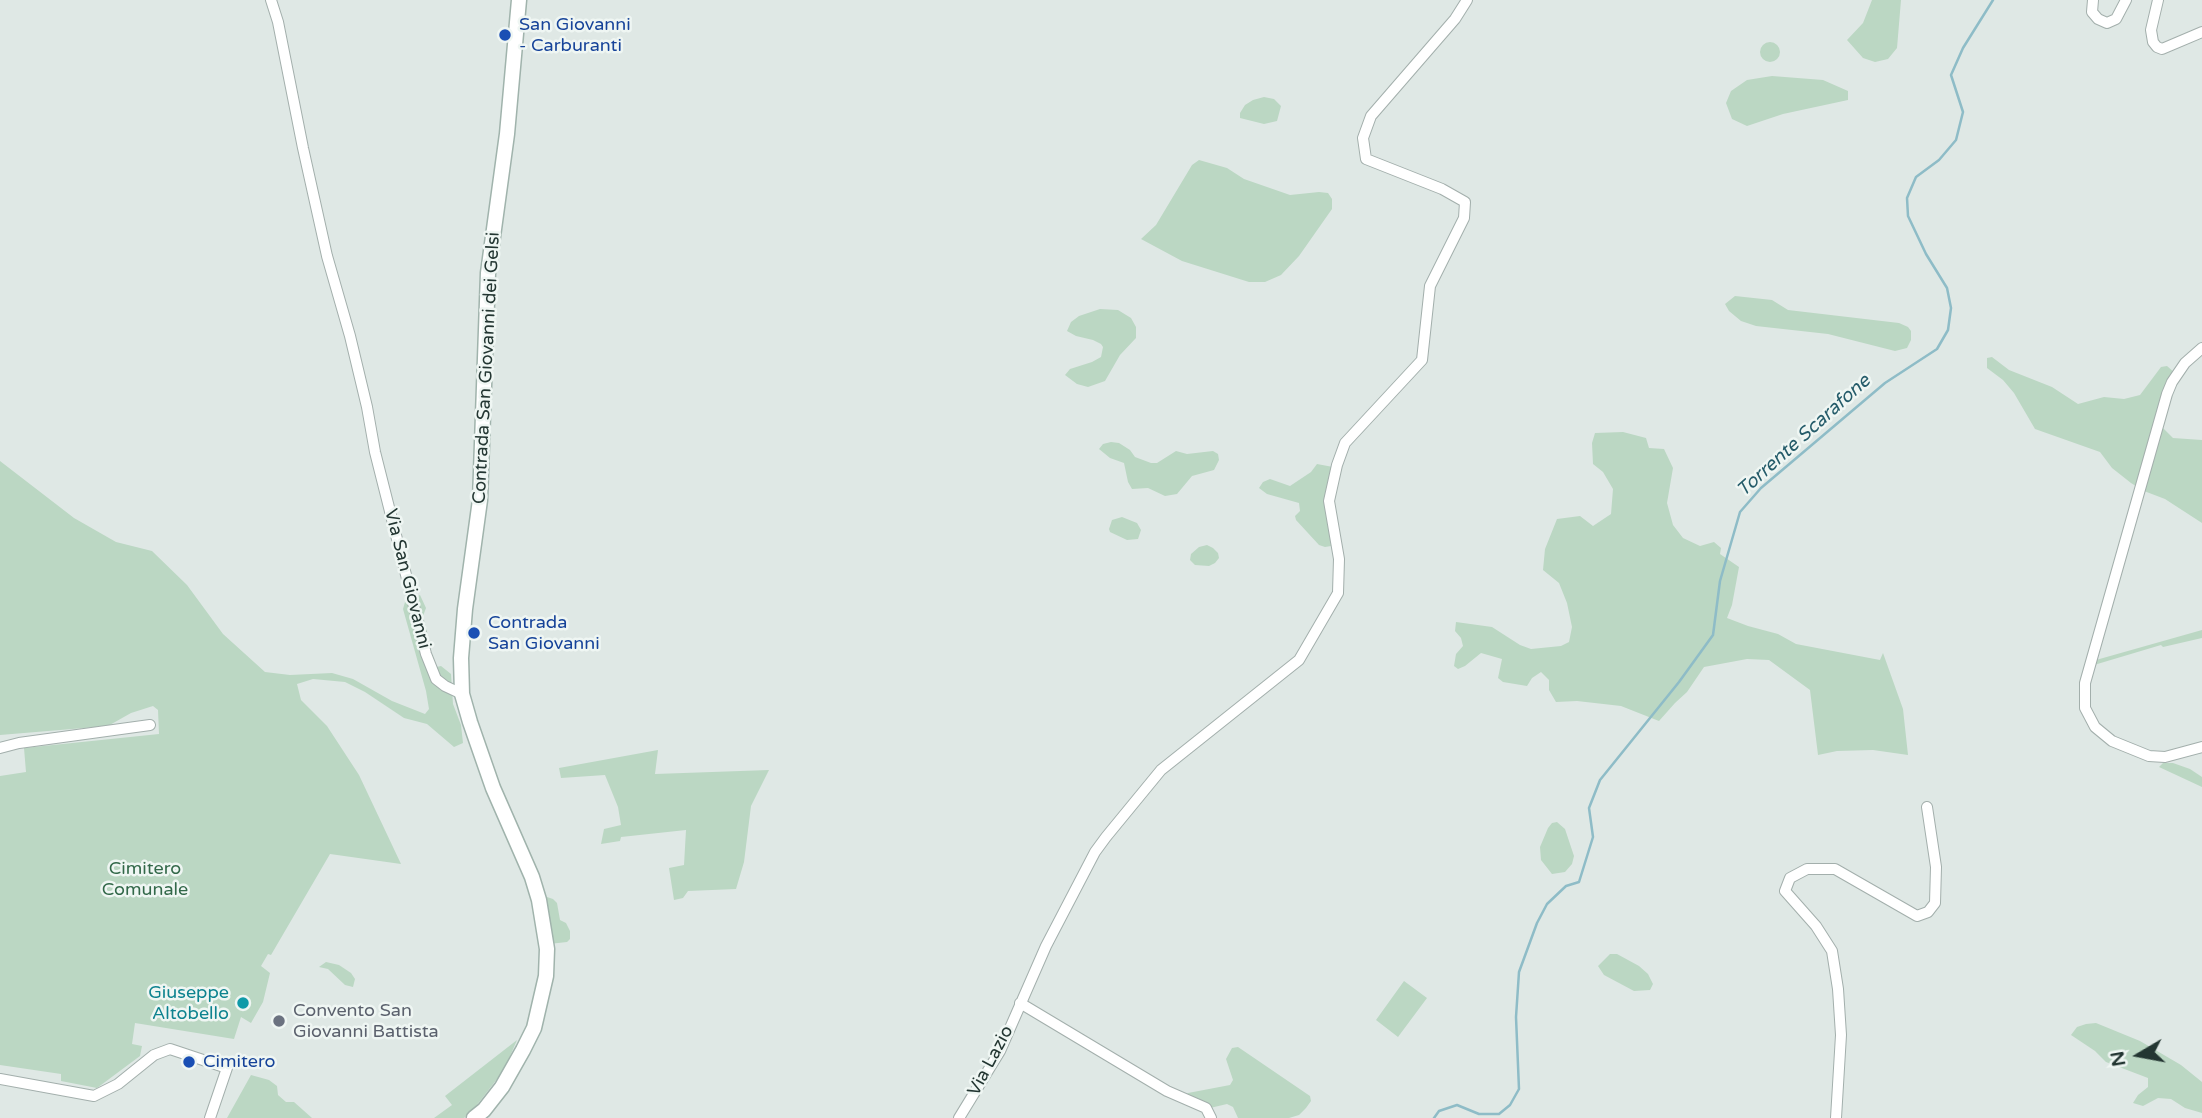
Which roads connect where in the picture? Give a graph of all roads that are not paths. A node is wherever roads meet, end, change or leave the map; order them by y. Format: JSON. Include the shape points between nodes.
{"nodes":[{"id":1,"x":271,"y":0,"type":"edge"},
{"id":2,"x":519,"y":0,"type":"edge"},
{"id":3,"x":1466,"y":0,"type":"edge"},
{"id":4,"x":2094,"y":0,"type":"edge"},
{"id":5,"x":2126,"y":0,"type":"edge"},
{"id":6,"x":2158,"y":0,"type":"edge"},
{"id":7,"x":2202,"y":32,"type":"edge"},
{"id":8,"x":2202,"y":348,"type":"edge"},
{"id":9,"x":462,"y":694,"type":"junction"},
{"id":10,"x":150,"y":725,"type":"dead end"},
{"id":11,"x":2202,"y":747,"type":"edge"},
{"id":12,"x":0,"y":748,"type":"edge"},
{"id":13,"x":1927,"y":807,"type":"dead end"},
{"id":14,"x":1020,"y":1003,"type":"junction"},
{"id":15,"x":0,"y":1079,"type":"edge"},
{"id":16,"x":211,"y":1118,"type":"edge"},
{"id":17,"x":474,"y":1118,"type":"edge"},
{"id":18,"x":960,"y":1118,"type":"edge"},
{"id":19,"x":1211,"y":1118,"type":"edge"},
{"id":20,"x":1836,"y":1118,"type":"edge"}],
"edges":[{"from":1,"to":9,"type":"street","name":"Via San Giovanni","via":[[327,256],[426,654],[436,679]]},
{"from":2,"to":9,"type":"main road","name":"Contrada San Giovanni dei Gelsi","via":[[488,273],[481,500],[460,658]]},
{"from":3,"to":14,"type":"street","name":"Via Lazio","via":[[1455,19],[1371,116],[1363,138],[1366,159],[1465,202],[1464,218],[1430,286],[1422,360],[1345,443],[1337,466],[1329,501],[1339,559],[1338,593],[1299,660],[1161,770],[1106,837]]},
{"from":4,"to":5,"type":"street","via":[[2092,12],[2107,23],[2116,19]]},
{"from":6,"to":7,"type":"street","via":[[2151,30],[2157,47]]},
{"from":8,"to":11,"type":"street","via":[[2185,363],[2167,394],[2085,683],[2085,708],[2095,727],[2112,741],[2149,756],[2165,757]]},
{"from":9,"to":17,"type":"main road","via":[[485,766],[532,877],[547,949],[534,1028],[502,1087]]},
{"from":10,"to":12,"type":"street"},
{"from":13,"to":20,"type":"street","via":[[1936,867],[1936,903],[1928,912],[1917,916],[1835,869],[1807,869],[1790,878],[1785,891],[1832,951],[1841,1035]]},
{"from":14,"to":18,"type":"street","name":"Via Lazio","via":[[1000,1051]]},
{"from":14,"to":19,"type":"street","via":[[1167,1091],[1206,1108]]},
{"from":15,"to":16,"type":"street","via":[[94,1096],[170,1049],[228,1068]]}]}
